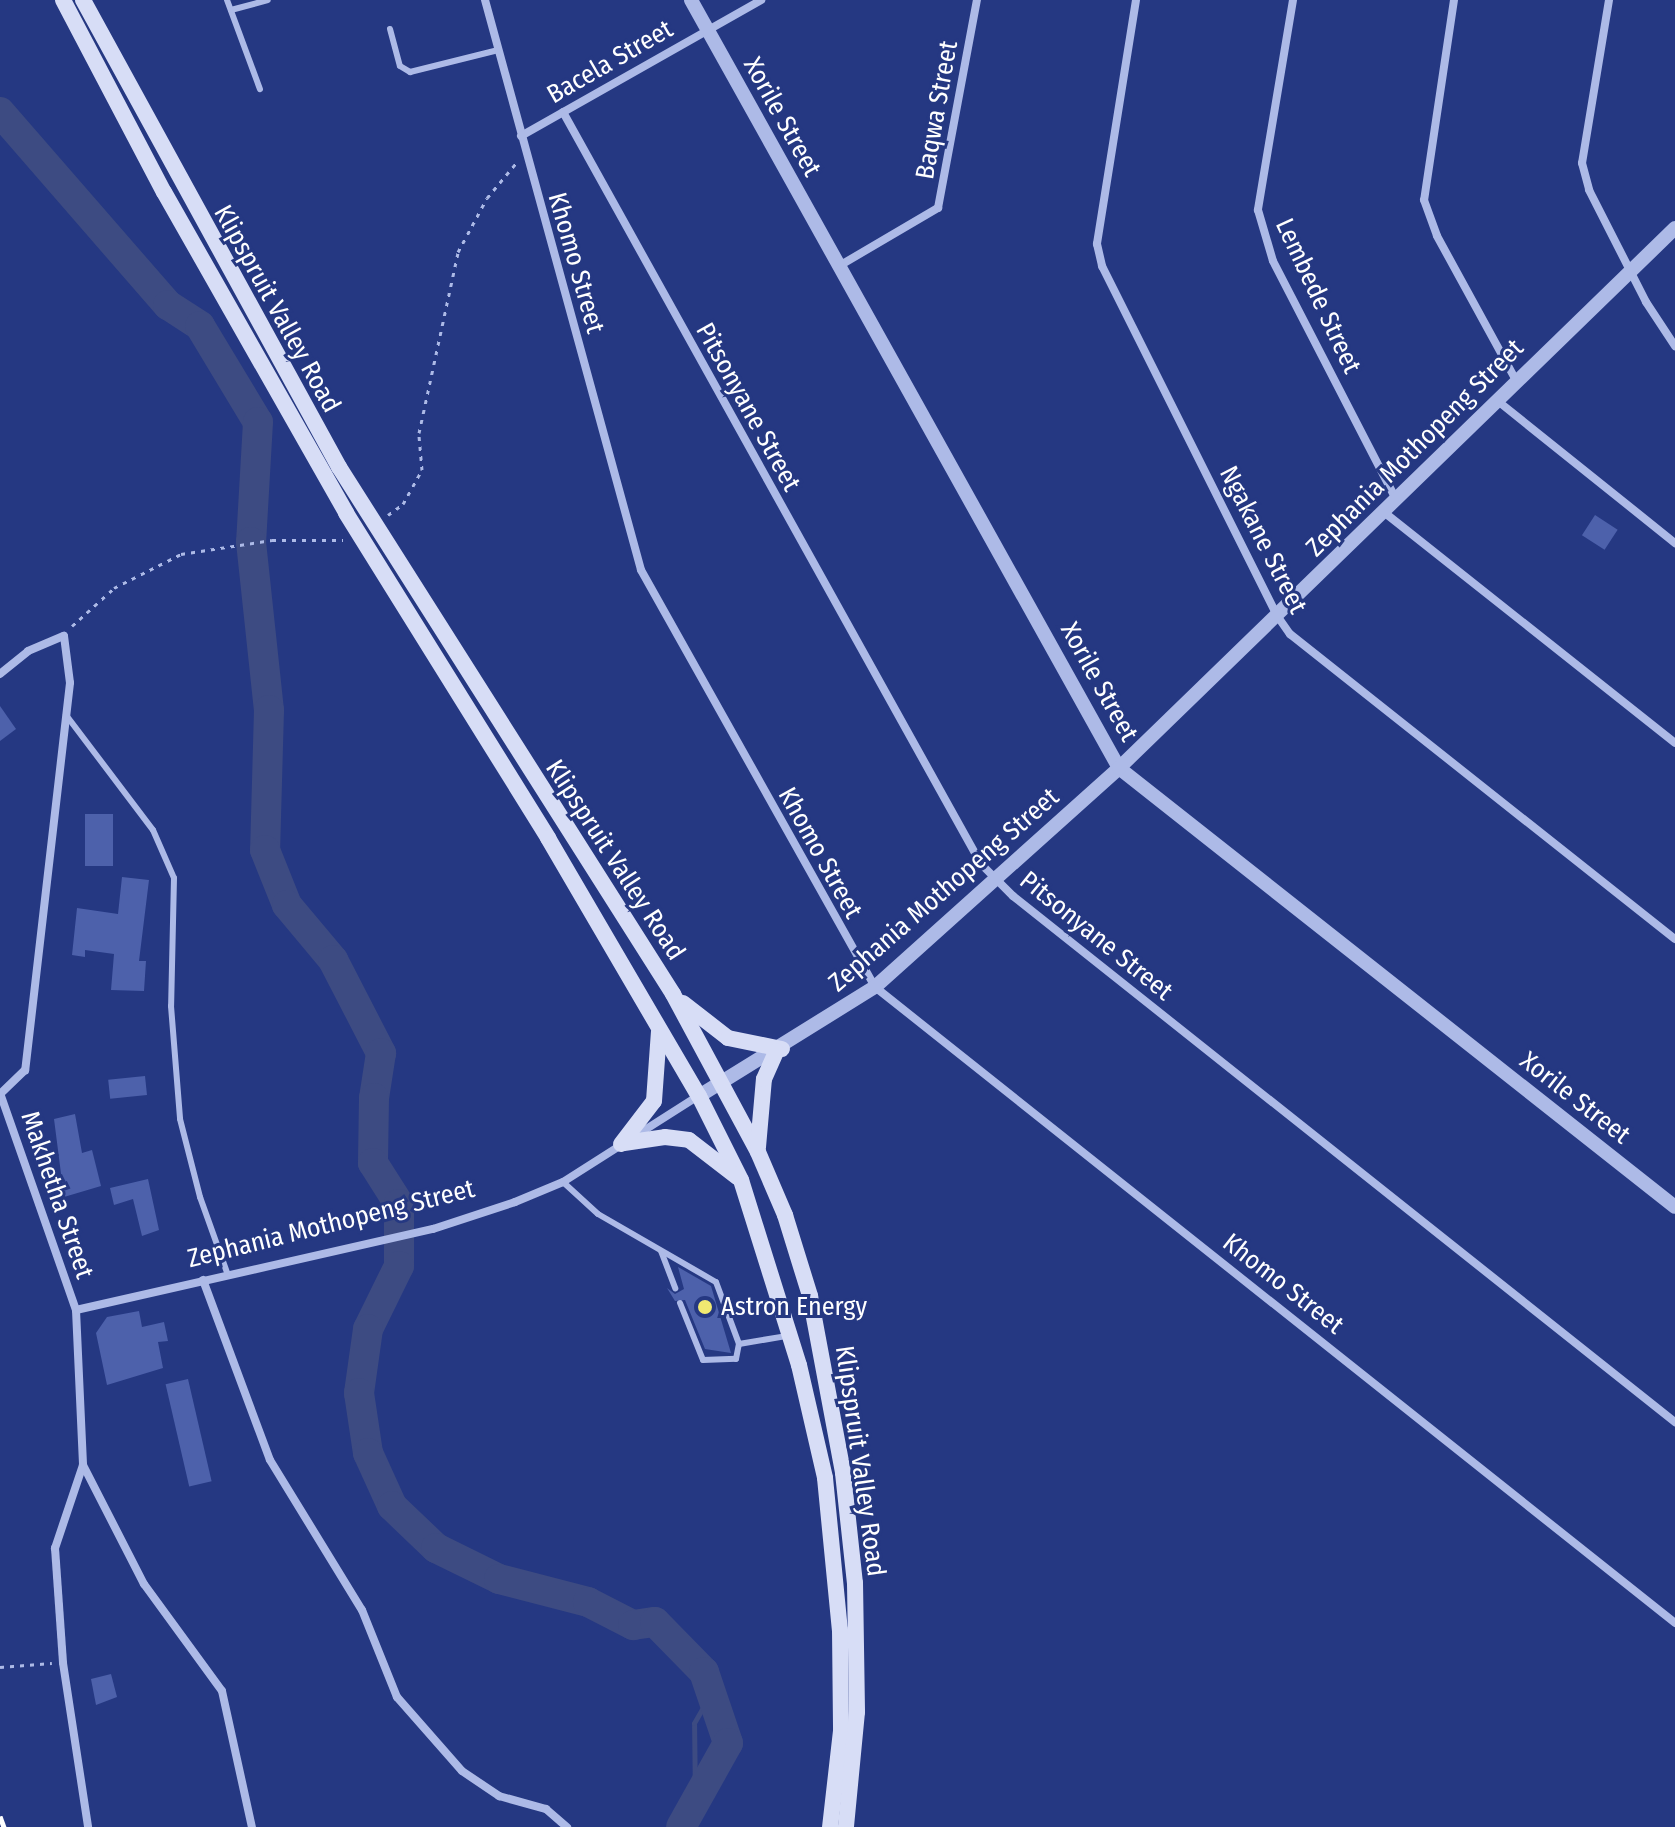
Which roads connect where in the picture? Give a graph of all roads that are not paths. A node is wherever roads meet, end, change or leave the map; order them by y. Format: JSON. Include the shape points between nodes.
{"nodes":[{"id":1,"x":63,"y":0,"type":"edge"},
{"id":2,"x":83,"y":0,"type":"edge"},
{"id":3,"x":227,"y":0,"type":"edge"},
{"id":4,"x":268,"y":0,"type":"edge"},
{"id":5,"x":485,"y":0,"type":"edge"},
{"id":6,"x":691,"y":0,"type":"edge"},
{"id":7,"x":761,"y":0,"type":"edge"},
{"id":8,"x":977,"y":0,"type":"edge"},
{"id":9,"x":1136,"y":0,"type":"edge"},
{"id":10,"x":1293,"y":0,"type":"edge"},
{"id":11,"x":1454,"y":0,"type":"edge"},
{"id":12,"x":1609,"y":0,"type":"edge"},
{"id":13,"x":231,"y":10,"type":"junction"},
{"id":14,"x":390,"y":29,"type":"dead end"},
{"id":15,"x":708,"y":30,"type":"junction"},
{"id":16,"x":498,"y":50,"type":"junction"},
{"id":17,"x":260,"y":89,"type":"dead end"},
{"id":18,"x":563,"y":112,"type":"junction"},
{"id":19,"x":521,"y":136,"type":"junction"},
{"id":20,"x":1675,"y":228,"type":"edge"},
{"id":21,"x":839,"y":266,"type":"junction"},
{"id":22,"x":1630,"y":270,"type":"junction"},
{"id":23,"x":1675,"y":346,"type":"edge"},
{"id":24,"x":1517,"y":382,"type":"junction"},
{"id":25,"x":1499,"y":402,"type":"junction"},
{"id":26,"x":1398,"y":502,"type":"junction"},
{"id":27,"x":1385,"y":513,"type":"junction"},
{"id":28,"x":1675,"y":543,"type":"edge"},
{"id":29,"x":1278,"y":617,"type":"junction"},
{"id":30,"x":0,"y":674,"type":"edge"},
{"id":31,"x":66,"y":715,"type":"junction"},
{"id":32,"x":1675,"y":743,"type":"edge"},
{"id":33,"x":1119,"y":768,"type":"junction"},
{"id":34,"x":995,"y":880,"type":"junction"},
{"id":35,"x":1675,"y":939,"type":"edge"},
{"id":36,"x":875,"y":987,"type":"junction"},
{"id":37,"x":673,"y":994,"type":"junction"},
{"id":38,"x":659,"y":1030,"type":"junction"},
{"id":39,"x":779,"y":1050,"type":"junction"},
{"id":40,"x":722,"y":1081,"type":"junction"},
{"id":41,"x":0,"y":1094,"type":"edge"},
{"id":42,"x":699,"y":1096,"type":"junction"},
{"id":43,"x":622,"y":1144,"type":"junction"},
{"id":44,"x":758,"y":1152,"type":"junction"},
{"id":45,"x":741,"y":1180,"type":"junction"},
{"id":46,"x":563,"y":1182,"type":"junction"},
{"id":47,"x":1675,"y":1207,"type":"edge"},
{"id":48,"x":661,"y":1249,"type":"junction"},
{"id":49,"x":228,"y":1275,"type":"junction"},
{"id":50,"x":203,"y":1280,"type":"junction"},
{"id":51,"x":675,"y":1288,"type":"dead end"},
{"id":52,"x":680,"y":1303,"type":"dead end"},
{"id":53,"x":76,"y":1310,"type":"junction"},
{"id":54,"x":790,"y":1335,"type":"junction"},
{"id":55,"x":739,"y":1344,"type":"junction"},
{"id":56,"x":1675,"y":1422,"type":"edge"},
{"id":57,"x":83,"y":1465,"type":"junction"},
{"id":58,"x":1675,"y":1623,"type":"edge"},
{"id":59,"x":88,"y":1827,"type":"edge"},
{"id":60,"x":252,"y":1827,"type":"edge"},
{"id":61,"x":567,"y":1827,"type":"edge"},
{"id":62,"x":830,"y":1827,"type":"edge"},
{"id":63,"x":846,"y":1827,"type":"edge"}],
"edges":[{"from":1,"to":38,"type":"main road","name":"Klipspruit Valley Road","via":[[164,192],[346,513],[548,838]]},
{"from":2,"to":37,"type":"main road","name":"Klipspruit Valley Road","via":[[353,492]]},
{"from":3,"to":13,"type":"lane"},
{"from":4,"to":13,"type":"lane"},
{"from":5,"to":16,"type":"street","name":"Khomo Street"},
{"from":6,"to":15,"type":"street","name":"Xorile Street"},
{"from":7,"to":15,"type":"street","name":"Bacela Street"},
{"from":8,"to":21,"type":"street","name":"Baqwa Street","via":[[938,208]]},
{"from":9,"to":29,"type":"street","name":"Ngakane Street","via":[[1097,244],[1102,266]]},
{"from":10,"to":26,"type":"street","name":"Lembede Street","via":[[1258,210],[1273,261]]},
{"from":11,"to":24,"type":"street","via":[[1424,200],[1437,236]]},
{"from":12,"to":22,"type":"street","via":[[1582,163],[1589,190]]},
{"from":13,"to":17,"type":"lane"},
{"from":14,"to":16,"type":"lane","via":[[400,66],[410,72]]},
{"from":15,"to":18,"type":"street","name":"Bacela Street"},
{"from":15,"to":21,"type":"street","name":"Xorile Street"},
{"from":16,"to":19,"type":"street","name":"Khomo Street"},
{"from":18,"to":19,"type":"street","name":"Bacela Street"},
{"from":18,"to":34,"type":"street","name":"Pitsonyane Street","via":[[968,847]]},
{"from":19,"to":36,"type":"street","name":"Khomo Street","via":[[641,570]]},
{"from":20,"to":22,"type":"street","name":"Zephania Mothopeng Street"},
{"from":21,"to":33,"type":"street","name":"Xorile Street"},
{"from":22,"to":23,"type":"street"},
{"from":22,"to":24,"type":"street","name":"Zephania Mothopeng Street"},
{"from":24,"to":25,"type":"street","name":"Zephania Mothopeng Street"},
{"from":25,"to":26,"type":"street","name":"Zephania Mothopeng Street"},
{"from":25,"to":28,"type":"street"},
{"from":26,"to":27,"type":"street","name":"Zephania Mothopeng Street"},
{"from":27,"to":29,"type":"street","name":"Zephania Mothopeng Street"},
{"from":27,"to":32,"type":"street"},
{"from":29,"to":33,"type":"street","name":"Zephania Mothopeng Street"},
{"from":29,"to":35,"type":"street","name":"Ngakane Street","via":[[1290,634]]},
{"from":30,"to":31,"type":"street","via":[[28,651],[64,636],[70,683]]},
{"from":31,"to":41,"type":"street","via":[[25,1070]]},
{"from":31,"to":49,"type":"lane","via":[[153,830],[174,878],[171,1006],[180,1119]]},
{"from":33,"to":34,"type":"street","name":"Zephania Mothopeng Street"},
{"from":33,"to":47,"type":"street","name":"Xorile Street"},
{"from":34,"to":36,"type":"street","name":"Zephania Mothopeng Street"},
{"from":34,"to":56,"type":"street","name":"Pitsonyane Street"},
{"from":36,"to":39,"type":"street","name":"Zephania Mothopeng Street"},
{"from":36,"to":58,"type":"street","name":"Khomo Street"},
{"from":37,"to":39,"type":"main road","via":[[728,1038]]},
{"from":37,"to":40,"type":"main road","name":"Klipspruit Valley Road"},
{"from":38,"to":42,"type":"main road","name":"Klipspruit Valley Road"},
{"from":38,"to":43,"type":"main road","via":[[654,1101]]},
{"from":39,"to":40,"type":"street","name":"Zephania Mothopeng Street"},
{"from":39,"to":44,"type":"main road","via":[[759,1102]]},
{"from":40,"to":42,"type":"street","name":"Zephania Mothopeng Street"},
{"from":40,"to":44,"type":"main road","name":"Klipspruit Valley Road"},
{"from":41,"to":53,"type":"street","name":"Makhetha Street"},
{"from":42,"to":43,"type":"street","name":"Zephania Mothopeng Street"},
{"from":42,"to":45,"type":"main road","name":"Klipspruit Valley Road"},
{"from":43,"to":45,"type":"main road","via":[[665,1137],[689,1140]]},
{"from":43,"to":46,"type":"street","name":"Zephania Mothopeng Street"},
{"from":44,"to":63,"type":"main road","name":"Klipspruit Valley Road","via":[[810,1296],[843,1473],[855,1583],[857,1712]]},
{"from":45,"to":54,"type":"main road","name":"Klipspruit Valley Road"},
{"from":46,"to":48,"type":"lane","via":[[598,1214]]},
{"from":46,"to":49,"type":"street","name":"Zephania Mothopeng Street","via":[[433,1229]]},
{"from":48,"to":51,"type":"lane"},
{"from":48,"to":55,"type":"lane","via":[[716,1282]]},
{"from":49,"to":50,"type":"street","name":"Zephania Mothopeng Street"},
{"from":50,"to":53,"type":"street","name":"Zephania Mothopeng Street"},
{"from":50,"to":61,"type":"street","via":[[279,1480],[362,1610],[397,1697],[426,1735],[475,1780],[499,1796],[546,1809]]},
{"from":52,"to":55,"type":"lane","via":[[703,1360],[736,1359]]},
{"from":53,"to":57,"type":"street","name":"Makhetha Street"},
{"from":54,"to":55,"type":"lane"},
{"from":54,"to":62,"type":"main road","name":"Klipspruit Valley Road","via":[[816,1434],[834,1555],[841,1731]]},
{"from":57,"to":59,"type":"street","via":[[55,1548],[63,1663]]},
{"from":57,"to":60,"type":"street","via":[[144,1584],[222,1691]]}]}
